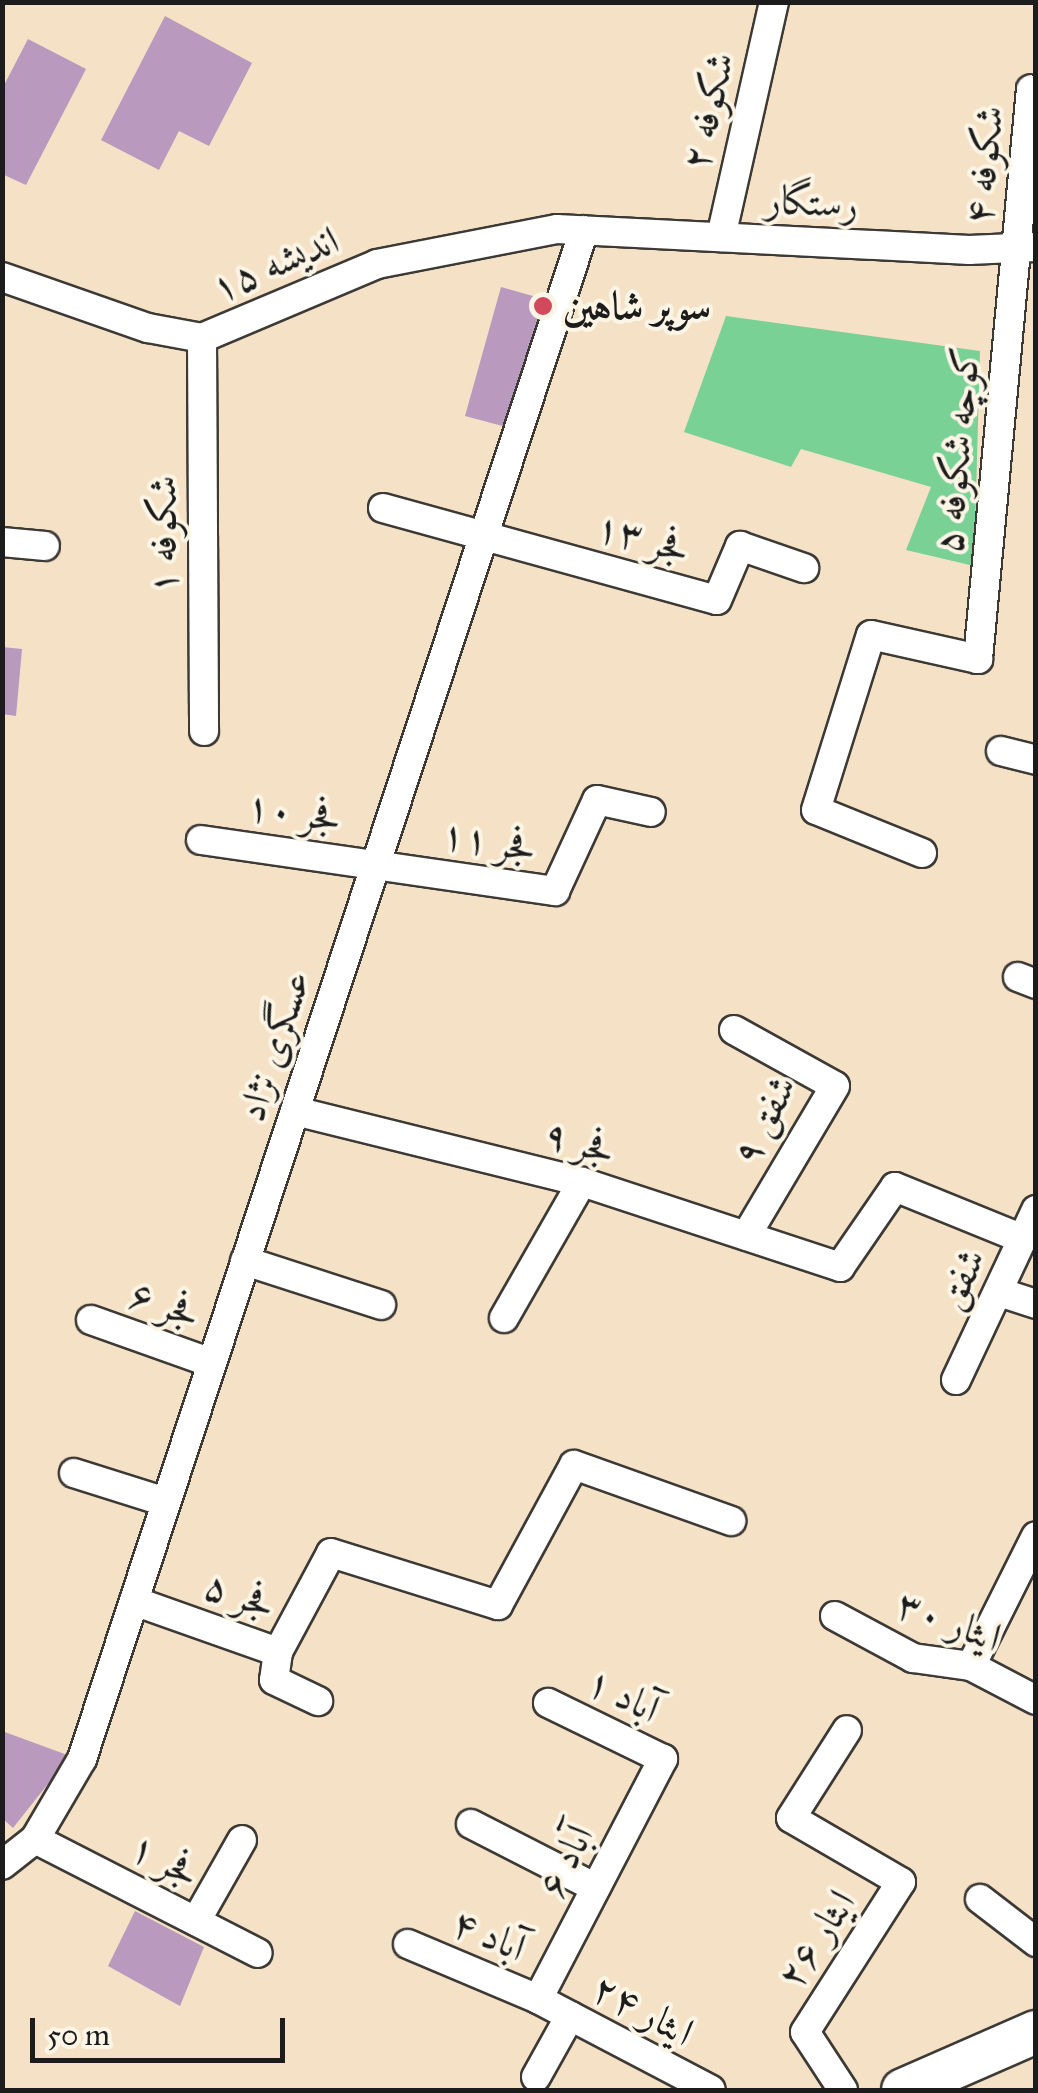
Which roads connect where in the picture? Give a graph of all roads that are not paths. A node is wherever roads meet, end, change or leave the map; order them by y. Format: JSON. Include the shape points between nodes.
{"nodes":[{"id":1,"x":774,"y":2,"type":"edge"},
{"id":2,"x":1031,"y":89,"type":"dead end"},
{"id":3,"x":584,"y":230,"type":"junction"},
{"id":4,"x":720,"y":237,"type":"junction"},
{"id":5,"x":1026,"y":248,"type":"edge"},
{"id":6,"x":2,"y":277,"type":"edge"},
{"id":7,"x":202,"y":338,"type":"junction"},
{"id":8,"x":383,"y":508,"type":"dead end"},
{"id":9,"x":483,"y":536,"type":"junction"},
{"id":10,"x":2,"y":542,"type":"edge"},
{"id":11,"x":45,"y":546,"type":"dead end"},
{"id":12,"x":804,"y":568,"type":"dead end"},
{"id":13,"x":204,"y":731,"type":"dead end"},
{"id":14,"x":1001,"y":751,"type":"dead end"},
{"id":15,"x":1036,"y":760,"type":"edge"},
{"id":16,"x":650,"y":812,"type":"dead end"},
{"id":17,"x":201,"y":840,"type":"dead end"},
{"id":18,"x":922,"y":853,"type":"dead end"},
{"id":19,"x":376,"y":864,"type":"junction"},
{"id":20,"x":734,"y":1030,"type":"dead end"},
{"id":21,"x":295,"y":1111,"type":"junction"},
{"id":22,"x":582,"y":1182,"type":"junction"},
{"id":23,"x":1036,"y":1210,"type":"edge"},
{"id":24,"x":746,"y":1236,"type":"junction"},
{"id":25,"x":1022,"y":1239,"type":"junction"},
{"id":26,"x":245,"y":1261,"type":"junction"},
{"id":27,"x":999,"y":1292,"type":"junction"},
{"id":28,"x":1036,"y":1304,"type":"edge"},
{"id":29,"x":380,"y":1305,"type":"dead end"},
{"id":30,"x":504,"y":1318,"type":"dead end"},
{"id":31,"x":92,"y":1320,"type":"dead end"},
{"id":32,"x":212,"y":1363,"type":"junction"},
{"id":33,"x":956,"y":1380,"type":"dead end"},
{"id":34,"x":74,"y":1472,"type":"dead end"},
{"id":35,"x":166,"y":1502,"type":"junction"},
{"id":36,"x":731,"y":1520,"type":"dead end"},
{"id":37,"x":1036,"y":1536,"type":"edge"},
{"id":38,"x":134,"y":1601,"type":"junction"},
{"id":39,"x":836,"y":1616,"type":"dead end"},
{"id":40,"x":278,"y":1652,"type":"junction"},
{"id":41,"x":972,"y":1666,"type":"junction"},
{"id":42,"x":1036,"y":1700,"type":"edge"},
{"id":43,"x":318,"y":1701,"type":"dead end"},
{"id":44,"x":548,"y":1703,"type":"dead end"},
{"id":45,"x":847,"y":1730,"type":"dead end"},
{"id":46,"x":663,"y":1759,"type":"joint"},
{"id":47,"x":471,"y":1824,"type":"dead end"},
{"id":48,"x":35,"y":1838,"type":"junction"},
{"id":49,"x":242,"y":1840,"type":"dead end"},
{"id":50,"x":2,"y":1865,"type":"edge"},
{"id":51,"x":596,"y":1888,"type":"junction"},
{"id":52,"x":980,"y":1899,"type":"dead end"},
{"id":53,"x":196,"y":1921,"type":"junction"},
{"id":54,"x":1036,"y":1942,"type":"edge"},
{"id":55,"x":408,"y":1944,"type":"dead end"},
{"id":56,"x":258,"y":1953,"type":"dead end"},
{"id":57,"x":538,"y":1999,"type":"junction"},
{"id":58,"x":570,"y":2016,"type":"junction"},
{"id":59,"x":1036,"y":2032,"type":"edge"},
{"id":60,"x":536,"y":2076,"type":"dead end"},
{"id":61,"x":711,"y":2090,"type":"edge"},
{"id":62,"x":842,"y":2090,"type":"edge"},
{"id":63,"x":904,"y":2090,"type":"edge"}],
"edges":[{"from":1,"to":4,"type":"street","name":"شکوفه ۲"},
{"from":2,"to":5,"type":"street","name":"شکوفه ۴"},
{"from":3,"to":4,"type":"street","name":"رستگار"},
{"from":3,"to":7,"type":"street","name":"اندیشه ۱۵","via":[[557,229],[377,264]]},
{"from":3,"to":9,"type":"street","name":"عسگری نژاد"},
{"from":4,"to":5,"type":"street","name":"رستگار"},
{"from":5,"to":18,"type":"street","name":"کوچه شکوفه ۵","via":[[978,659],[871,635],[816,810]]},
{"from":6,"to":7,"type":"street","name":"اندیشه ۱۵","via":[[148,328]]},
{"from":7,"to":13,"type":"street","name":"شکوفه ۱"},
{"from":8,"to":9,"type":"street"},
{"from":9,"to":12,"type":"street","name":"فجر ۱۳","via":[[716,600],[740,546]]},
{"from":9,"to":19,"type":"street","name":"عسگری نژاد"},
{"from":10,"to":11,"type":"street"},
{"from":14,"to":15,"type":"street"},
{"from":16,"to":19,"type":"street","name":"فجر ۱۱","via":[[597,800],[556,892]]},
{"from":17,"to":19,"type":"street","name":"فجر ۱۰"},
{"from":19,"to":21,"type":"street","name":"عسگری نژاد"},
{"from":20,"to":24,"type":"street","name":"شفق ۹","via":[[836,1086]]},
{"from":21,"to":22,"type":"street","name":"فجر ۹"},
{"from":21,"to":26,"type":"street","name":"عسگری نژاد"},
{"from":22,"to":24,"type":"street","name":"فجر ۹"},
{"from":22,"to":30,"type":"street"},
{"from":23,"to":25,"type":"street","name":"شفق"},
{"from":24,"to":25,"type":"street","name":"فجر ۹","via":[[840,1267],[894,1188]]},
{"from":25,"to":27,"type":"street","name":"شفق"},
{"from":26,"to":29,"type":"street"},
{"from":26,"to":32,"type":"street","name":"عسگری نژاد"},
{"from":27,"to":28,"type":"street"},
{"from":27,"to":33,"type":"street","name":"شفق"},
{"from":31,"to":32,"type":"street","name":"فجر ۶"},
{"from":32,"to":35,"type":"street","name":"عسگری نژاد"},
{"from":34,"to":35,"type":"street"},
{"from":35,"to":38,"type":"street","name":"عسگری نژاد"},
{"from":36,"to":40,"type":"street","name":"فجر ۵","via":[[574,1465],[498,1605],[332,1553]]},
{"from":37,"to":41,"type":"street"},
{"from":38,"to":40,"type":"street","name":"فجر ۵"},
{"from":38,"to":48,"type":"street","name":"عسگری نژاد","via":[[82,1759]]},
{"from":39,"to":41,"type":"street","name":"ایثار ۳۰","via":[[914,1658]]},
{"from":40,"to":43,"type":"street","via":[[274,1680]]},
{"from":41,"to":42,"type":"street","name":"ایثار ۳۰"},
{"from":44,"to":46,"type":"street","name":"آباد ۱"},
{"from":45,"to":62,"type":"street","name":"ایثار ۲۶","via":[[791,1818],[901,1882],[805,2032]]},
{"from":46,"to":51,"type":"street","name":"آباد ۶"},
{"from":47,"to":51,"type":"street"},
{"from":48,"to":50,"type":"street","name":"عسگری نژاد"},
{"from":48,"to":53,"type":"street","name":"فجر ۱"},
{"from":49,"to":53,"type":"street"},
{"from":51,"to":57,"type":"street","name":"آباد ۶"},
{"from":52,"to":54,"type":"street"},
{"from":53,"to":56,"type":"street","name":"فجر ۱"},
{"from":55,"to":57,"type":"street","name":"آباد ۴"},
{"from":57,"to":58,"type":"street","name":"ایثار ۲۴"},
{"from":58,"to":60,"type":"street"},
{"from":58,"to":61,"type":"street","name":"ایثار ۲۴"},
{"from":59,"to":63,"type":"main road"}]}
